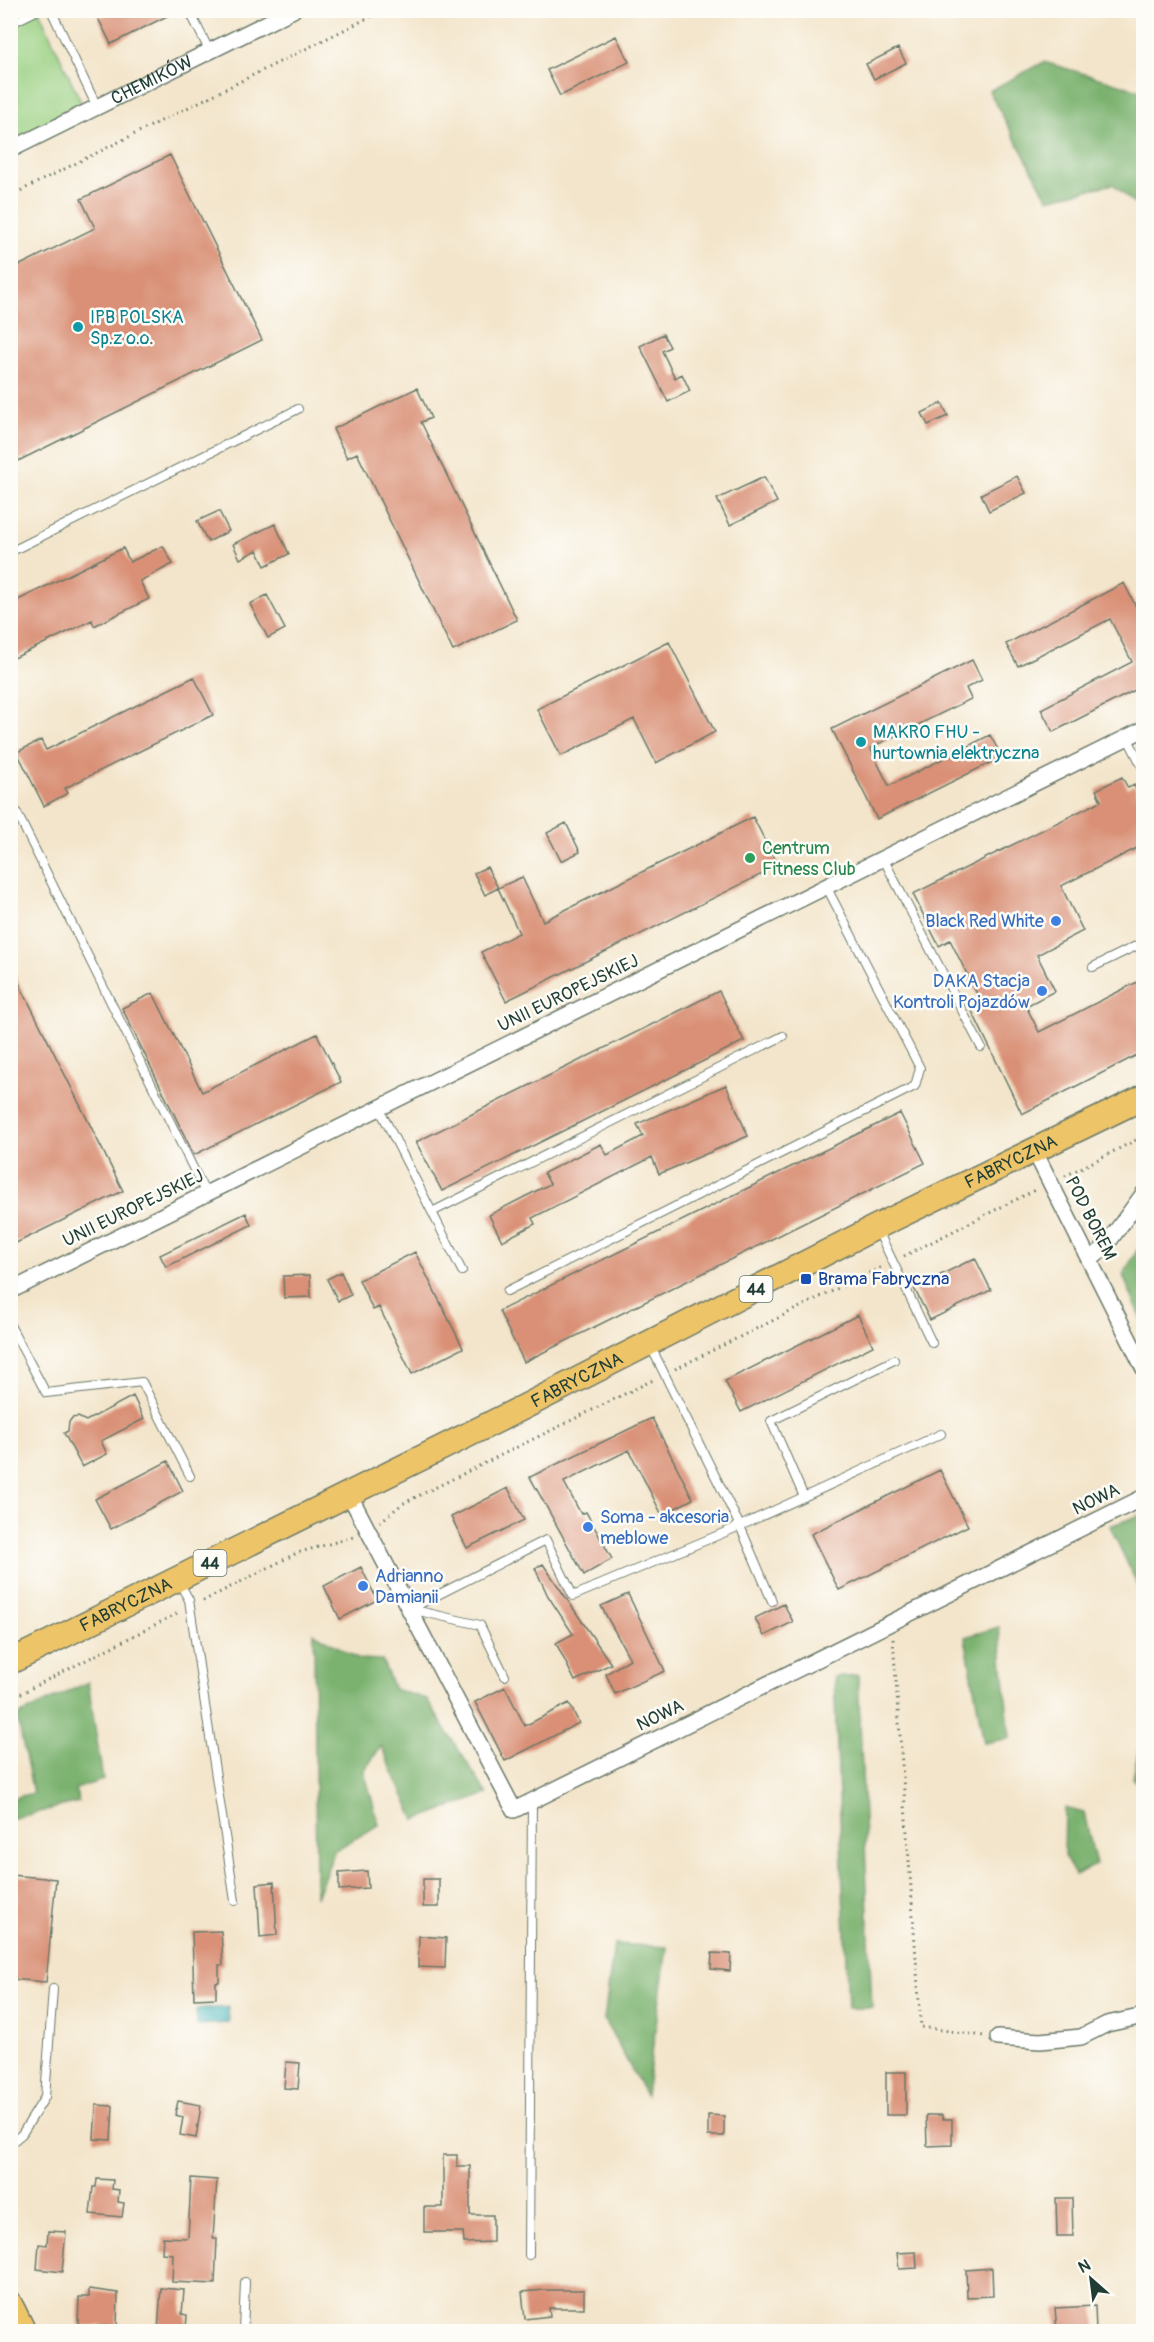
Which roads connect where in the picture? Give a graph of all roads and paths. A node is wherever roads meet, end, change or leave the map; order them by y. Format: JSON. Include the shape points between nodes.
{"nodes":[{"id":1,"x":38,"y":10,"type":"edge"},
{"id":2,"x":51,"y":10,"type":"edge"},
{"id":3,"x":189,"y":10,"type":"edge"},
{"id":4,"x":293,"y":10,"type":"edge"},
{"id":5,"x":384,"y":10,"type":"edge"},
{"id":6,"x":10,"y":24,"type":"edge"},
{"id":7,"x":210,"y":51,"type":"junction"},
{"id":8,"x":97,"y":107,"type":"junction"},
{"id":9,"x":10,"y":150,"type":"edge"},
{"id":10,"x":10,"y":196,"type":"edge"},
{"id":11,"x":298,"y":409,"type":"dead end"},
{"id":12,"x":10,"y":552,"type":"edge"},
{"id":13,"x":1143,"y":729,"type":"edge"},
{"id":14,"x":1127,"y":737,"type":"junction"},
{"id":15,"x":1143,"y":770,"type":"edge"},
{"id":16,"x":10,"y":800,"type":"edge"},
{"id":17,"x":883,"y":858,"type":"junction"},
{"id":18,"x":826,"y":886,"type":"junction"},
{"id":19,"x":1143,"y":942,"type":"edge"},
{"id":20,"x":1093,"y":967,"type":"dead end"},
{"id":21,"x":783,"y":1036,"type":"dead end"},
{"id":22,"x":981,"y":1047,"type":"dead end"},
{"id":23,"x":1143,"y":1097,"type":"edge"},
{"id":24,"x":379,"y":1108,"type":"junction"},
{"id":25,"x":1143,"y":1136,"type":"edge"},
{"id":26,"x":1034,"y":1150,"type":"junction"},
{"id":27,"x":1051,"y":1182,"type":"junction"},
{"id":28,"x":1143,"y":1193,"type":"edge"},
{"id":29,"x":206,"y":1194,"type":"junction"},
{"id":30,"x":432,"y":1212,"type":"junction"},
{"id":31,"x":876,"y":1227,"type":"junction"},
{"id":32,"x":1090,"y":1260,"type":"junction"},
{"id":33,"x":893,"y":1261,"type":"junction"},
{"id":34,"x":462,"y":1271,"type":"dead end"},
{"id":35,"x":10,"y":1291,"type":"edge"},
{"id":36,"x":507,"y":1291,"type":"dead end"},
{"id":37,"x":10,"y":1325,"type":"edge"},
{"id":38,"x":649,"y":1343,"type":"junction"},
{"id":39,"x":932,"y":1343,"type":"dead end"},
{"id":40,"x":894,"y":1360,"type":"dead end"},
{"id":41,"x":1143,"y":1369,"type":"edge"},
{"id":42,"x":665,"y":1374,"type":"junction"},
{"id":43,"x":941,"y":1434,"type":"dead end"},
{"id":44,"x":190,"y":1476,"type":"dead end"},
{"id":45,"x":349,"y":1494,"type":"junction"},
{"id":46,"x":804,"y":1497,"type":"junction"},
{"id":47,"x":1143,"y":1497,"type":"edge"},
{"id":48,"x":740,"y":1526,"type":"junction"},
{"id":49,"x":368,"y":1531,"type":"junction"},
{"id":50,"x":178,"y":1580,"type":"junction"},
{"id":51,"x":772,"y":1601,"type":"dead end"},
{"id":52,"x":410,"y":1609,"type":"junction"},
{"id":53,"x":892,"y":1622,"type":"junction"},
{"id":54,"x":10,"y":1662,"type":"edge"},
{"id":55,"x":505,"y":1676,"type":"dead end"},
{"id":56,"x":532,"y":1801,"type":"junction"},
{"id":57,"x":235,"y":1901,"type":"dead end"},
{"id":58,"x":53,"y":1989,"type":"dead end"},
{"id":59,"x":1143,"y":2016,"type":"edge"},
{"id":60,"x":998,"y":2038,"type":"joint"},
{"id":61,"x":10,"y":2144,"type":"edge"},
{"id":62,"x":529,"y":2255,"type":"dead end"},
{"id":63,"x":245,"y":2282,"type":"dead end"},
{"id":64,"x":10,"y":2304,"type":"edge"},
{"id":65,"x":24,"y":2331,"type":"edge"},
{"id":66,"x":243,"y":2331,"type":"edge"}],
"edges":[{"from":1,"to":6,"type":"lane"},
{"from":2,"to":8,"type":"lane"},
{"from":3,"to":7,"type":"lane"},
{"from":4,"to":7,"type":"street","name":"CHEMIKÓW"},
{"from":5,"to":10,"type":"path"},
{"from":7,"to":8,"type":"street","name":"CHEMIKÓW"},
{"from":8,"to":9,"type":"street","name":"CHEMIKÓW"},
{"from":11,"to":12,"type":"lane"},
{"from":13,"to":14,"type":"street","name":"UNII EUROPEJSKIEJ"},
{"from":14,"to":15,"type":"lane"},
{"from":14,"to":17,"type":"street","name":"UNII EUROPEJSKIEJ"},
{"from":16,"to":29,"type":"lane"},
{"from":17,"to":18,"type":"street","name":"UNII EUROPEJSKIEJ"},
{"from":17,"to":22,"type":"lane"},
{"from":18,"to":24,"type":"street","name":"UNII EUROPEJSKIEJ"},
{"from":18,"to":36,"type":"lane","via":[[920,1068],[915,1086]]},
{"from":19,"to":20,"type":"lane"},
{"from":21,"to":30,"type":"lane"},
{"from":23,"to":26,"type":"main road","name":"FABRYCZNA","number":"44"},
{"from":24,"to":29,"type":"street","name":"UNII EUROPEJSKIEJ"},
{"from":24,"to":30,"type":"lane"},
{"from":25,"to":27,"type":"path"},
{"from":26,"to":27,"type":"street","name":"POD BOREM"},
{"from":26,"to":31,"type":"main road","name":"FABRYCZNA","number":"44"},
{"from":27,"to":32,"type":"street","name":"POD BOREM"},
{"from":27,"to":33,"type":"path"},
{"from":28,"to":32,"type":"street","via":[[1104,1248]]},
{"from":29,"to":35,"type":"street","name":"UNII EUROPEJSKIEJ"},
{"from":30,"to":34,"type":"lane"},
{"from":31,"to":33,"type":"lane"},
{"from":31,"to":38,"type":"main road","name":"FABRYCZNA","number":"44"},
{"from":32,"to":41,"type":"street","name":"POD BOREM"},
{"from":33,"to":39,"type":"lane"},
{"from":33,"to":42,"type":"path"},
{"from":37,"to":44,"type":"lane","via":[[46,1393],[142,1382]]},
{"from":38,"to":42,"type":"lane"},
{"from":38,"to":45,"type":"main road","name":"FABRYCZNA","number":"44"},
{"from":40,"to":46,"type":"lane","via":[[771,1421]]},
{"from":42,"to":48,"type":"lane"},
{"from":42,"to":49,"type":"path","via":[[402,1504]]},
{"from":43,"to":46,"type":"lane"},
{"from":45,"to":49,"type":"street","name":"NOWA"},
{"from":45,"to":50,"type":"main road","name":"FABRYCZNA","number":"44"},
{"from":46,"to":48,"type":"lane"},
{"from":47,"to":53,"type":"street","name":"NOWA"},
{"from":48,"to":51,"type":"lane"},
{"from":48,"to":52,"type":"lane","via":[[573,1596],[546,1540]]},
{"from":49,"to":52,"type":"street","name":"NOWA"},
{"from":50,"to":54,"type":"main road","name":"FABRYCZNA","number":"44"},
{"from":50,"to":57,"type":"lane","via":[[189,1600]]},
{"from":52,"to":55,"type":"lane","via":[[480,1625]]},
{"from":52,"to":56,"type":"street","name":"NOWA","via":[[514,1810]]},
{"from":53,"to":56,"type":"street","name":"NOWA"},
{"from":53,"to":60,"type":"path","via":[[921,2027]]},
{"from":56,"to":62,"type":"lane"},
{"from":58,"to":61,"type":"lane","via":[[45,2097],[22,2133]]},
{"from":59,"to":60,"type":"street","via":[[1107,2024],[1081,2037],[1040,2041]]},
{"from":63,"to":66,"type":"lane"},
{"from":64,"to":65,"type":"main road"}]}
